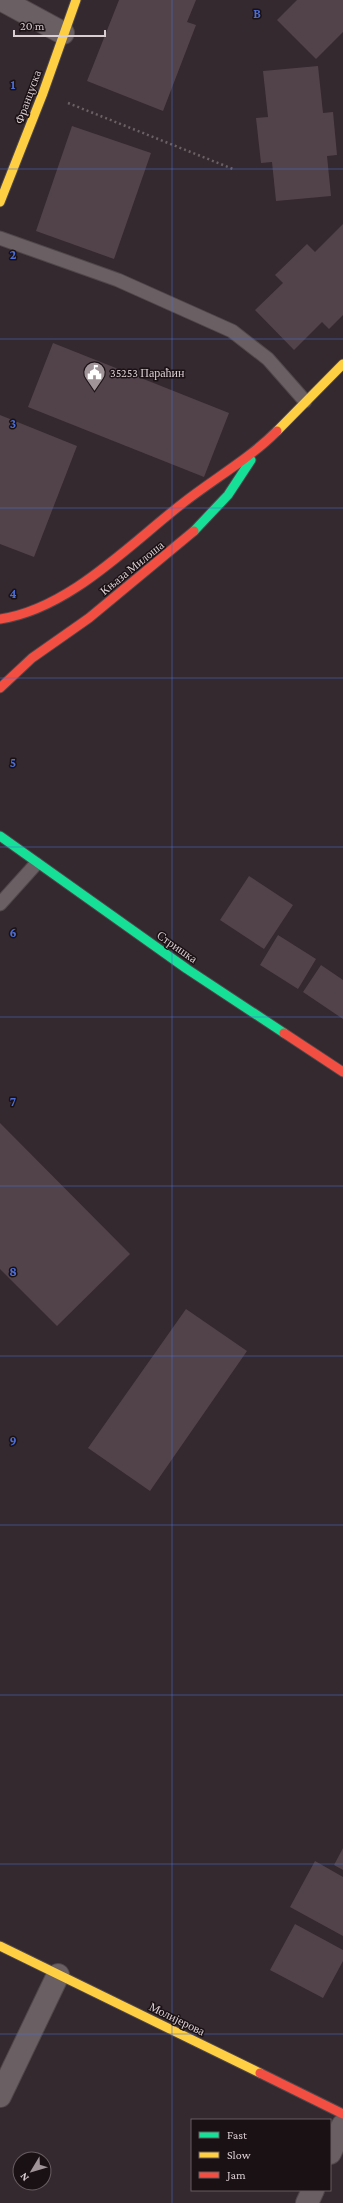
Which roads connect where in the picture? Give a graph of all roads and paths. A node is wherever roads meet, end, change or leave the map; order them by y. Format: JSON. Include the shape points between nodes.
{"nodes":[{"id":1,"x":2,"y":0,"type":"edge"},
{"id":2,"x":76,"y":0,"type":"edge"},
{"id":3,"x":63,"y":33,"type":"junction"},
{"id":4,"x":43,"y":93,"type":"junction"},
{"id":5,"x":233,"y":169,"type":"dead end"},
{"id":6,"x":0,"y":202,"type":"edge"},
{"id":7,"x":0,"y":238,"type":"edge"},
{"id":8,"x":343,"y":364,"type":"edge"},
{"id":9,"x":306,"y":401,"type":"junction"},
{"id":10,"x":260,"y":447,"type":"junction"},
{"id":11,"x":0,"y":619,"type":"edge"},
{"id":12,"x":0,"y":688,"type":"edge"},
{"id":13,"x":0,"y":836,"type":"edge"},
{"id":14,"x":36,"y":864,"type":"junction"},
{"id":15,"x":0,"y":904,"type":"edge"},
{"id":16,"x":343,"y":1072,"type":"edge"},
{"id":17,"x":0,"y":1946,"type":"edge"},
{"id":18,"x":58,"y":1975,"type":"junction"},
{"id":19,"x":0,"y":2096,"type":"edge"},
{"id":20,"x":343,"y":2114,"type":"edge"},
{"id":21,"x":343,"y":2125,"type":"edge"},
{"id":22,"x":331,"y":2151,"type":"edge"},
{"id":23,"x":313,"y":2191,"type":"edge"},
{"id":24,"x":307,"y":2203,"type":"edge"}],
"edges":[{"from":1,"to":3,"type":"street"},
{"from":2,"to":3,"type":"main road","name":"Француска"},
{"from":3,"to":4,"type":"main road","name":"Француска"},
{"from":4,"to":5,"type":"path"},
{"from":4,"to":6,"type":"main road","name":"Француска"},
{"from":7,"to":9,"type":"lane","via":[[118,280],[232,331],[268,359]]},
{"from":8,"to":9,"type":"main road","name":"Књаза Милоша"},
{"from":9,"to":10,"type":"main road","name":"Књаза Милоша"},
{"from":10,"to":11,"type":"main road","name":"Књаза Милоша","via":[[77,586],[33,610],[15,617]]},
{"from":10,"to":12,"type":"main road","name":"Књаза Милоша","via":[[228,495],[186,539],[89,618],[32,658]]},
{"from":13,"to":14,"type":"main road","name":"Стришка"},
{"from":14,"to":15,"type":"lane"},
{"from":14,"to":16,"type":"main road","name":"Стришка","via":[[187,969]]},
{"from":17,"to":18,"type":"main road","name":"Молијерова"},
{"from":18,"to":19,"type":"street"},
{"from":18,"to":20,"type":"main road","name":"Молијерова"},
{"from":21,"to":22,"type":"street"},
{"from":23,"to":24,"type":"street"}]}
